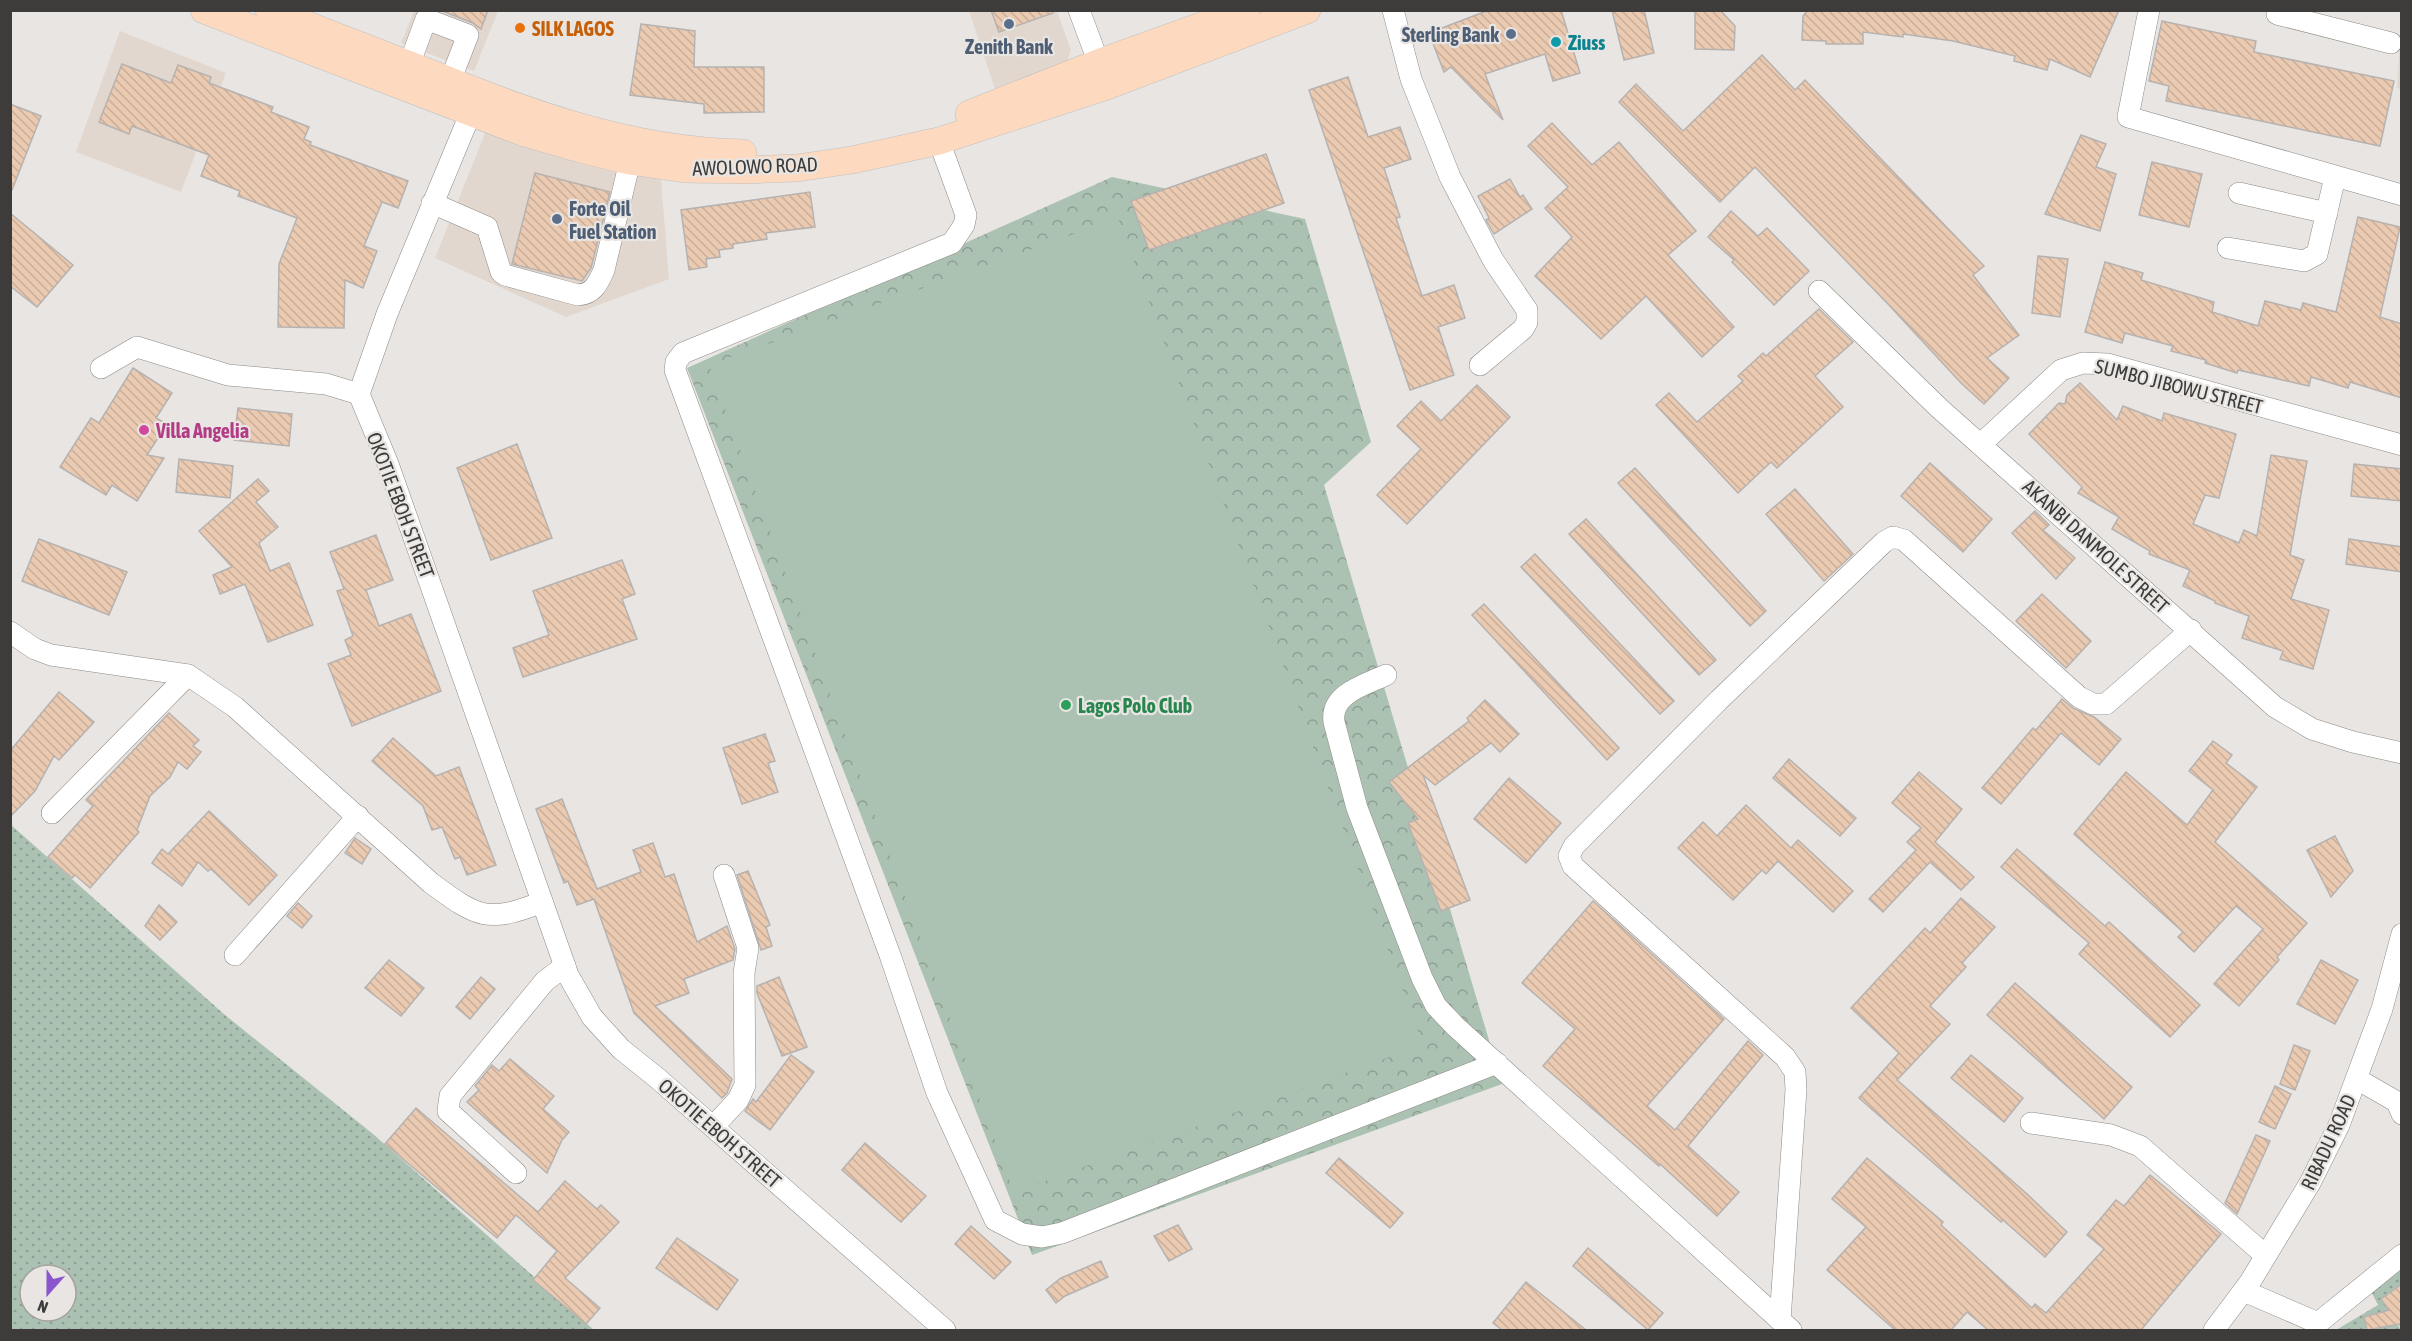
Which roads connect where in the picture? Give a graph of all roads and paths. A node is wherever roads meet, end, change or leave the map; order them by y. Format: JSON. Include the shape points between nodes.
{"nodes":[{"id":1,"x":204,"y":10,"type":"edge"},
{"id":2,"x":269,"y":10,"type":"edge"},
{"id":3,"x":1079,"y":10,"type":"edge"},
{"id":4,"x":1246,"y":10,"type":"edge"},
{"id":5,"x":1307,"y":10,"type":"edge"},
{"id":6,"x":1393,"y":10,"type":"edge"},
{"id":7,"x":2149,"y":10,"type":"edge"},
{"id":8,"x":2272,"y":12,"type":"edge"},
{"id":9,"x":2391,"y":43,"type":"dead end"},
{"id":10,"x":409,"y":64,"type":"junction"},
{"id":11,"x":1102,"y":74,"type":"junction"},
{"id":12,"x":450,"y":81,"type":"junction"},
{"id":13,"x":474,"y":103,"type":"junction"},
{"id":14,"x":939,"y":141,"type":"junction"},
{"id":15,"x":630,"y":161,"type":"junction"},
{"id":16,"x":2335,"y":177,"type":"junction"},
{"id":17,"x":2239,"y":193,"type":"dead end"},
{"id":18,"x":2402,"y":195,"type":"edge"},
{"id":19,"x":432,"y":203,"type":"junction"},
{"id":20,"x":2327,"y":213,"type":"junction"},
{"id":21,"x":2228,"y":248,"type":"dead end"},
{"id":22,"x":1819,"y":291,"type":"dead end"},
{"id":23,"x":1480,"y":364,"type":"dead end"},
{"id":24,"x":101,"y":368,"type":"dead end"},
{"id":25,"x":359,"y":394,"type":"junction"},
{"id":26,"x":1981,"y":444,"type":"junction"},
{"id":27,"x":2402,"y":445,"type":"edge"},
{"id":28,"x":2191,"y":630,"type":"junction"},
{"id":29,"x":10,"y":632,"type":"edge"},
{"id":30,"x":188,"y":675,"type":"junction"},
{"id":31,"x":1386,"y":675,"type":"dead end"},
{"id":32,"x":2402,"y":753,"type":"edge"},
{"id":33,"x":52,"y":813,"type":"dead end"},
{"id":34,"x":358,"y":816,"type":"junction"},
{"id":35,"x":723,"y":875,"type":"dead end"},
{"id":36,"x":542,"y":902,"type":"junction"},
{"id":37,"x":2402,"y":934,"type":"edge"},
{"id":38,"x":235,"y":955,"type":"dead end"},
{"id":39,"x":565,"y":966,"type":"junction"},
{"id":40,"x":1497,"y":1063,"type":"junction"},
{"id":41,"x":2357,"y":1079,"type":"junction"},
{"id":42,"x":2402,"y":1114,"type":"edge"},
{"id":43,"x":2031,"y":1123,"type":"dead end"},
{"id":44,"x":713,"y":1127,"type":"junction"},
{"id":45,"x":516,"y":1173,"type":"dead end"},
{"id":46,"x":2265,"y":1255,"type":"junction"},
{"id":47,"x":2402,"y":1255,"type":"edge"},
{"id":48,"x":2244,"y":1291,"type":"junction"},
{"id":49,"x":1785,"y":1325,"type":"edge"},
{"id":50,"x":945,"y":1330,"type":"edge"},
{"id":51,"x":2214,"y":1330,"type":"edge"}],
"edges":[{"from":1,"to":13,"type":"main road","name":"AWOLOWO ROAD"},
{"from":2,"to":10,"type":"main road","name":"AWOLOWO ROAD"},
{"from":3,"to":11,"type":"street"},
{"from":4,"to":11,"type":"main road","name":"AWOLOWO ROAD"},
{"from":5,"to":11,"type":"main road","name":"AWOLOWO ROAD"},
{"from":6,"to":23,"type":"street","via":[[1411,79],[1450,177],[1493,260],[1527,310],[1523,329]]},
{"from":7,"to":16,"type":"street","via":[[2128,117]]},
{"from":8,"to":9,"type":"street"},
{"from":10,"to":12,"type":"main road","name":"AWOLOWO ROAD"},
{"from":10,"to":12,"type":"street","via":[[426,19],[468,35]]},
{"from":11,"to":13,"type":"main road","name":"AWOLOWO ROAD","via":[[896,137],[778,153],[656,145]]},
{"from":11,"to":14,"type":"main road","name":"AWOLOWO ROAD"},
{"from":12,"to":13,"type":"main road","name":"AWOLOWO ROAD"},
{"from":13,"to":15,"type":"main road","name":"AWOLOWO ROAD","via":[[522,132]]},
{"from":13,"to":19,"type":"street"},
{"from":14,"to":15,"type":"main road","name":"AWOLOWO ROAD","via":[[797,168],[685,169]]},
{"from":14,"to":40,"type":"street","via":[[966,215],[952,243],[683,353],[675,370],[891,958],[937,1094],[995,1220],[1022,1234],[1042,1237],[1062,1233]]},
{"from":15,"to":19,"type":"street","via":[[604,270],[599,283],[587,294],[578,295],[505,275],[487,228]]},
{"from":16,"to":18,"type":"street"},
{"from":16,"to":20,"type":"street"},
{"from":17,"to":20,"type":"street"},
{"from":19,"to":25,"type":"street"},
{"from":20,"to":21,"type":"street","via":[[2317,254],[2304,261]]},
{"from":22,"to":26,"type":"street","name":"AKANBI DANMOLE STREET"},
{"from":24,"to":25,"type":"street","via":[[137,347],[228,375],[326,384]]},
{"from":25,"to":36,"type":"street","name":"OKOTIE EBOH STREET","via":[[388,464]]},
{"from":26,"to":27,"type":"street","name":"SUMBO JIBOWU STREET","via":[[2061,370],[2083,363],[2108,364]]},
{"from":26,"to":28,"type":"street","name":"AKANBI DANMOLE STREET"},
{"from":28,"to":32,"type":"street","name":"AKANBI DANMOLE STREET","via":[[2276,706],[2312,729]]},
{"from":28,"to":49,"type":"street","via":[[2106,704],[2093,704],[2079,697],[1904,540],[1893,537],[1719,700],[1574,846],[1569,856],[1573,866],[1785,1057],[1795,1072]]},
{"from":29,"to":30,"type":"street","via":[[35,650],[51,655]]},
{"from":30,"to":33,"type":"street"},
{"from":30,"to":34,"type":"street","via":[[235,707]]},
{"from":31,"to":40,"type":"street","via":[[1338,701],[1332,712],[1345,768],[1422,978],[1436,1006]]},
{"from":34,"to":36,"type":"street","via":[[467,909],[491,917]]},
{"from":34,"to":38,"type":"street"},
{"from":35,"to":44,"type":"street","via":[[748,948],[744,973],[745,1085],[738,1100]]},
{"from":36,"to":39,"type":"street","name":"OKOTIE EBOH STREET"},
{"from":37,"to":41,"type":"street","name":"RIBADU ROAD","via":[[2382,1009]]},
{"from":39,"to":44,"type":"street","name":"OKOTIE EBOH STREET","via":[[592,1017],[621,1049]]},
{"from":39,"to":45,"type":"street","via":[[546,981],[450,1096],[448,1104],[448,1111]]},
{"from":40,"to":49,"type":"street"},
{"from":41,"to":42,"type":"street","via":[[2397,1102]]},
{"from":41,"to":46,"type":"street","name":"RIBADU ROAD","via":[[2310,1184]]},
{"from":43,"to":46,"type":"street","via":[[2111,1135],[2140,1146]]},
{"from":44,"to":50,"type":"street","name":"OKOTIE EBOH STREET"},
{"from":46,"to":48,"type":"street","name":"RIBADU ROAD"},
{"from":47,"to":48,"type":"street","via":[[2318,1323]]},
{"from":48,"to":51,"type":"street","name":"RIBADU ROAD"}]}
